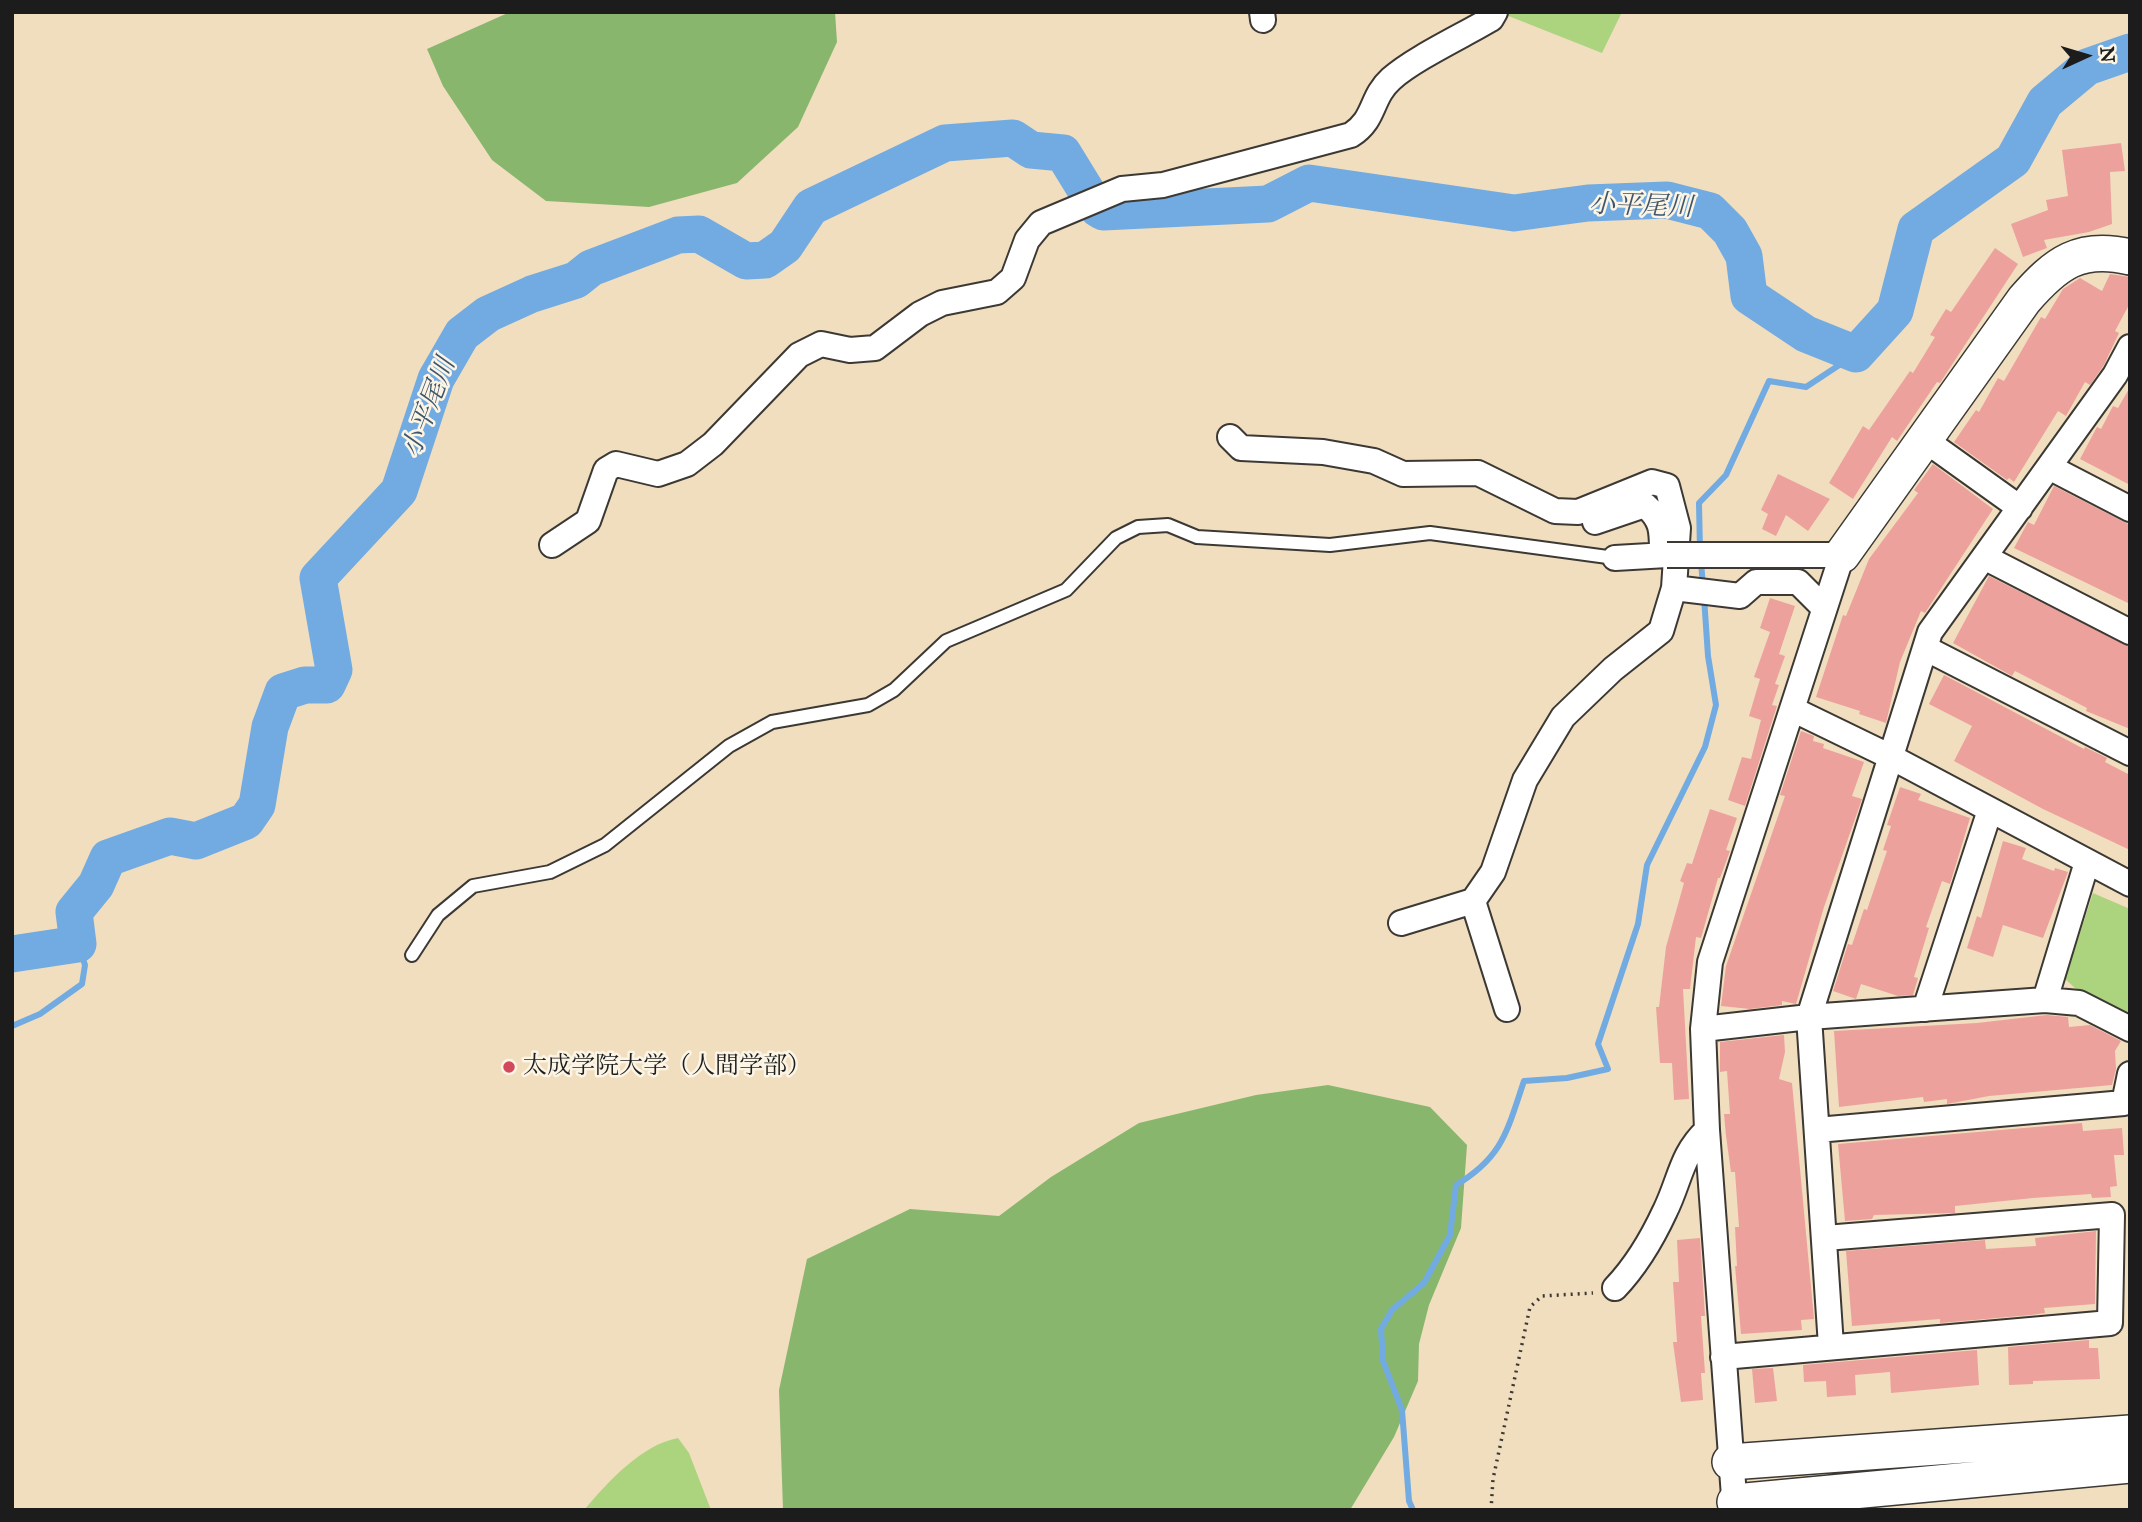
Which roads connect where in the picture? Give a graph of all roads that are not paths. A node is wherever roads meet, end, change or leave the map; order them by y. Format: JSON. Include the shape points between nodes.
{"nodes":[{"id":1,"x":1495,"y":12,"type":"edge"},
{"id":2,"x":2130,"y":257,"type":"edge"},
{"id":3,"x":2130,"y":347,"type":"edge"},
{"id":4,"x":2122,"y":379,"type":"edge"},
{"id":5,"x":1230,"y":437,"type":"dead end"},
{"id":6,"x":1925,"y":440,"type":"junction"},
{"id":7,"x":2049,"y":467,"type":"junction"},
{"id":8,"x":1478,"y":473,"type":"junction"},
{"id":9,"x":2020,"y":508,"type":"junction"},
{"id":10,"x":2130,"y":509,"type":"edge"},
{"id":11,"x":552,"y":545,"type":"dead end"},
{"id":12,"x":1842,"y":555,"type":"junction"},
{"id":13,"x":1664,"y":556,"type":"junction"},
{"id":14,"x":1984,"y":557,"type":"junction"},
{"id":15,"x":1615,"y":558,"type":"joint"},
{"id":16,"x":1677,"y":589,"type":"junction"},
{"id":17,"x":1823,"y":607,"type":"junction"},
{"id":18,"x":2130,"y":632,"type":"edge"},
{"id":19,"x":1925,"y":648,"type":"junction"},
{"id":20,"x":1792,"y":709,"type":"junction"},
{"id":21,"x":1546,"y":740,"type":"junction"},
{"id":22,"x":2130,"y":753,"type":"edge"},
{"id":23,"x":1891,"y":757,"type":"junction"},
{"id":24,"x":1990,"y":810,"type":"junction"},
{"id":25,"x":2087,"y":862,"type":"junction"},
{"id":26,"x":2130,"y":884,"type":"edge"},
{"id":27,"x":1473,"y":901,"type":"junction"},
{"id":28,"x":1401,"y":923,"type":"dead end"},
{"id":29,"x":412,"y":955,"type":"dead end"},
{"id":30,"x":2045,"y":1000,"type":"junction"},
{"id":31,"x":1507,"y":1009,"type":"dead end"},
{"id":32,"x":1925,"y":1009,"type":"junction"},
{"id":33,"x":1809,"y":1017,"type":"junction"},
{"id":34,"x":1703,"y":1029,"type":"junction"},
{"id":35,"x":2130,"y":1029,"type":"edge"},
{"id":36,"x":2130,"y":1074,"type":"edge"},
{"id":37,"x":1707,"y":1130,"type":"junction"},
{"id":38,"x":1817,"y":1130,"type":"junction"},
{"id":39,"x":1825,"y":1238,"type":"junction"},
{"id":40,"x":1615,"y":1288,"type":"road end"},
{"id":41,"x":1831,"y":1346,"type":"junction"},
{"id":42,"x":1723,"y":1357,"type":"junction"},
{"id":43,"x":2130,"y":1433,"type":"edge"},
{"id":44,"x":1730,"y":1462,"type":"junction"},
{"id":45,"x":2130,"y":1465,"type":"edge"},
{"id":46,"x":1735,"y":1506,"type":"edge"}],
"edges":[{"from":1,"to":11,"type":"street","via":[[1491,19],[1392,78],[1378,94],[1364,127],[1351,135],[1163,185],[1122,190],[1041,223],[1027,240],[1013,278],[997,292],[942,303],[874,348],[850,350],[821,344],[799,355],[713,444],[687,464],[658,474],[616,464],[606,470],[589,521]]},
{"from":2,"to":6,"type":"street","via":[[2110,252],[2085,254],[2061,263],[2045,276]]},
{"from":3,"to":4,"type":"street"},
{"from":4,"to":7,"type":"street"},
{"from":5,"to":8,"type":"street","via":[[1241,448],[1323,452],[1374,461],[1403,474]]},
{"from":6,"to":9,"type":"street"},
{"from":6,"to":12,"type":"street"},
{"from":7,"to":9,"type":"street"},
{"from":7,"to":10,"type":"street"},
{"from":8,"to":13,"type":"street","via":[[1489,491],[1553,526],[1580,527],[1645,505],[1658,516]]},
{"from":8,"to":16,"type":"street","via":[[1555,512],[1578,512],[1653,482],[1667,486],[1678,528]]},
{"from":9,"to":14,"type":"street"},
{"from":12,"to":13,"type":"street","bridge":true},
{"from":12,"to":17,"type":"street"},
{"from":13,"to":15,"type":"street"},
{"from":13,"to":21,"type":"street","via":[[1656,608],[1647,630],[1572,694],[1538,735]]},
{"from":14,"to":18,"type":"street"},
{"from":14,"to":19,"type":"street","via":[[1930,632]]},
{"from":15,"to":29,"type":"lane","via":[[1430,533],[1331,545],[1197,537],[1168,526],[1138,527],[1116,538],[1066,590],[946,641],[894,690],[868,705],[772,722],[729,746],[605,845],[550,872],[473,886],[438,915]]},
{"from":16,"to":17,"type":"street","via":[[1740,596],[1756,582],[1798,582]]},
{"from":16,"to":21,"type":"street","via":[[1661,631],[1587,692]]},
{"from":17,"to":20,"type":"street"},
{"from":19,"to":22,"type":"street"},
{"from":19,"to":23,"type":"street"},
{"from":20,"to":23,"type":"street"},
{"from":20,"to":34,"type":"street","via":[[1710,962]]},
{"from":21,"to":27,"type":"street","via":[[1525,780],[1493,872]]},
{"from":23,"to":24,"type":"street"},
{"from":23,"to":33,"type":"street"},
{"from":24,"to":25,"type":"street"},
{"from":24,"to":32,"type":"street"},
{"from":25,"to":26,"type":"street"},
{"from":25,"to":30,"type":"street"},
{"from":27,"to":28,"type":"street"},
{"from":27,"to":31,"type":"street"},
{"from":30,"to":32,"type":"street"},
{"from":30,"to":35,"type":"street","via":[[2080,1003]]},
{"from":32,"to":33,"type":"street"},
{"from":33,"to":34,"type":"street"},
{"from":33,"to":38,"type":"street"},
{"from":34,"to":37,"type":"street"},
{"from":36,"to":38,"type":"street","via":[[2124,1104]]},
{"from":37,"to":40,"type":"street","via":[[1691,1145],[1665,1212],[1633,1268]]},
{"from":37,"to":42,"type":"street"},
{"from":38,"to":39,"type":"street"},
{"from":39,"to":41,"type":"street"},
{"from":39,"to":41,"type":"street","via":[[2112,1215],[2110,1323]]},
{"from":41,"to":42,"type":"street"},
{"from":42,"to":44,"type":"street"},
{"from":43,"to":44,"type":"street"},
{"from":44,"to":46,"type":"street"},
{"from":45,"to":46,"type":"street"}]}
